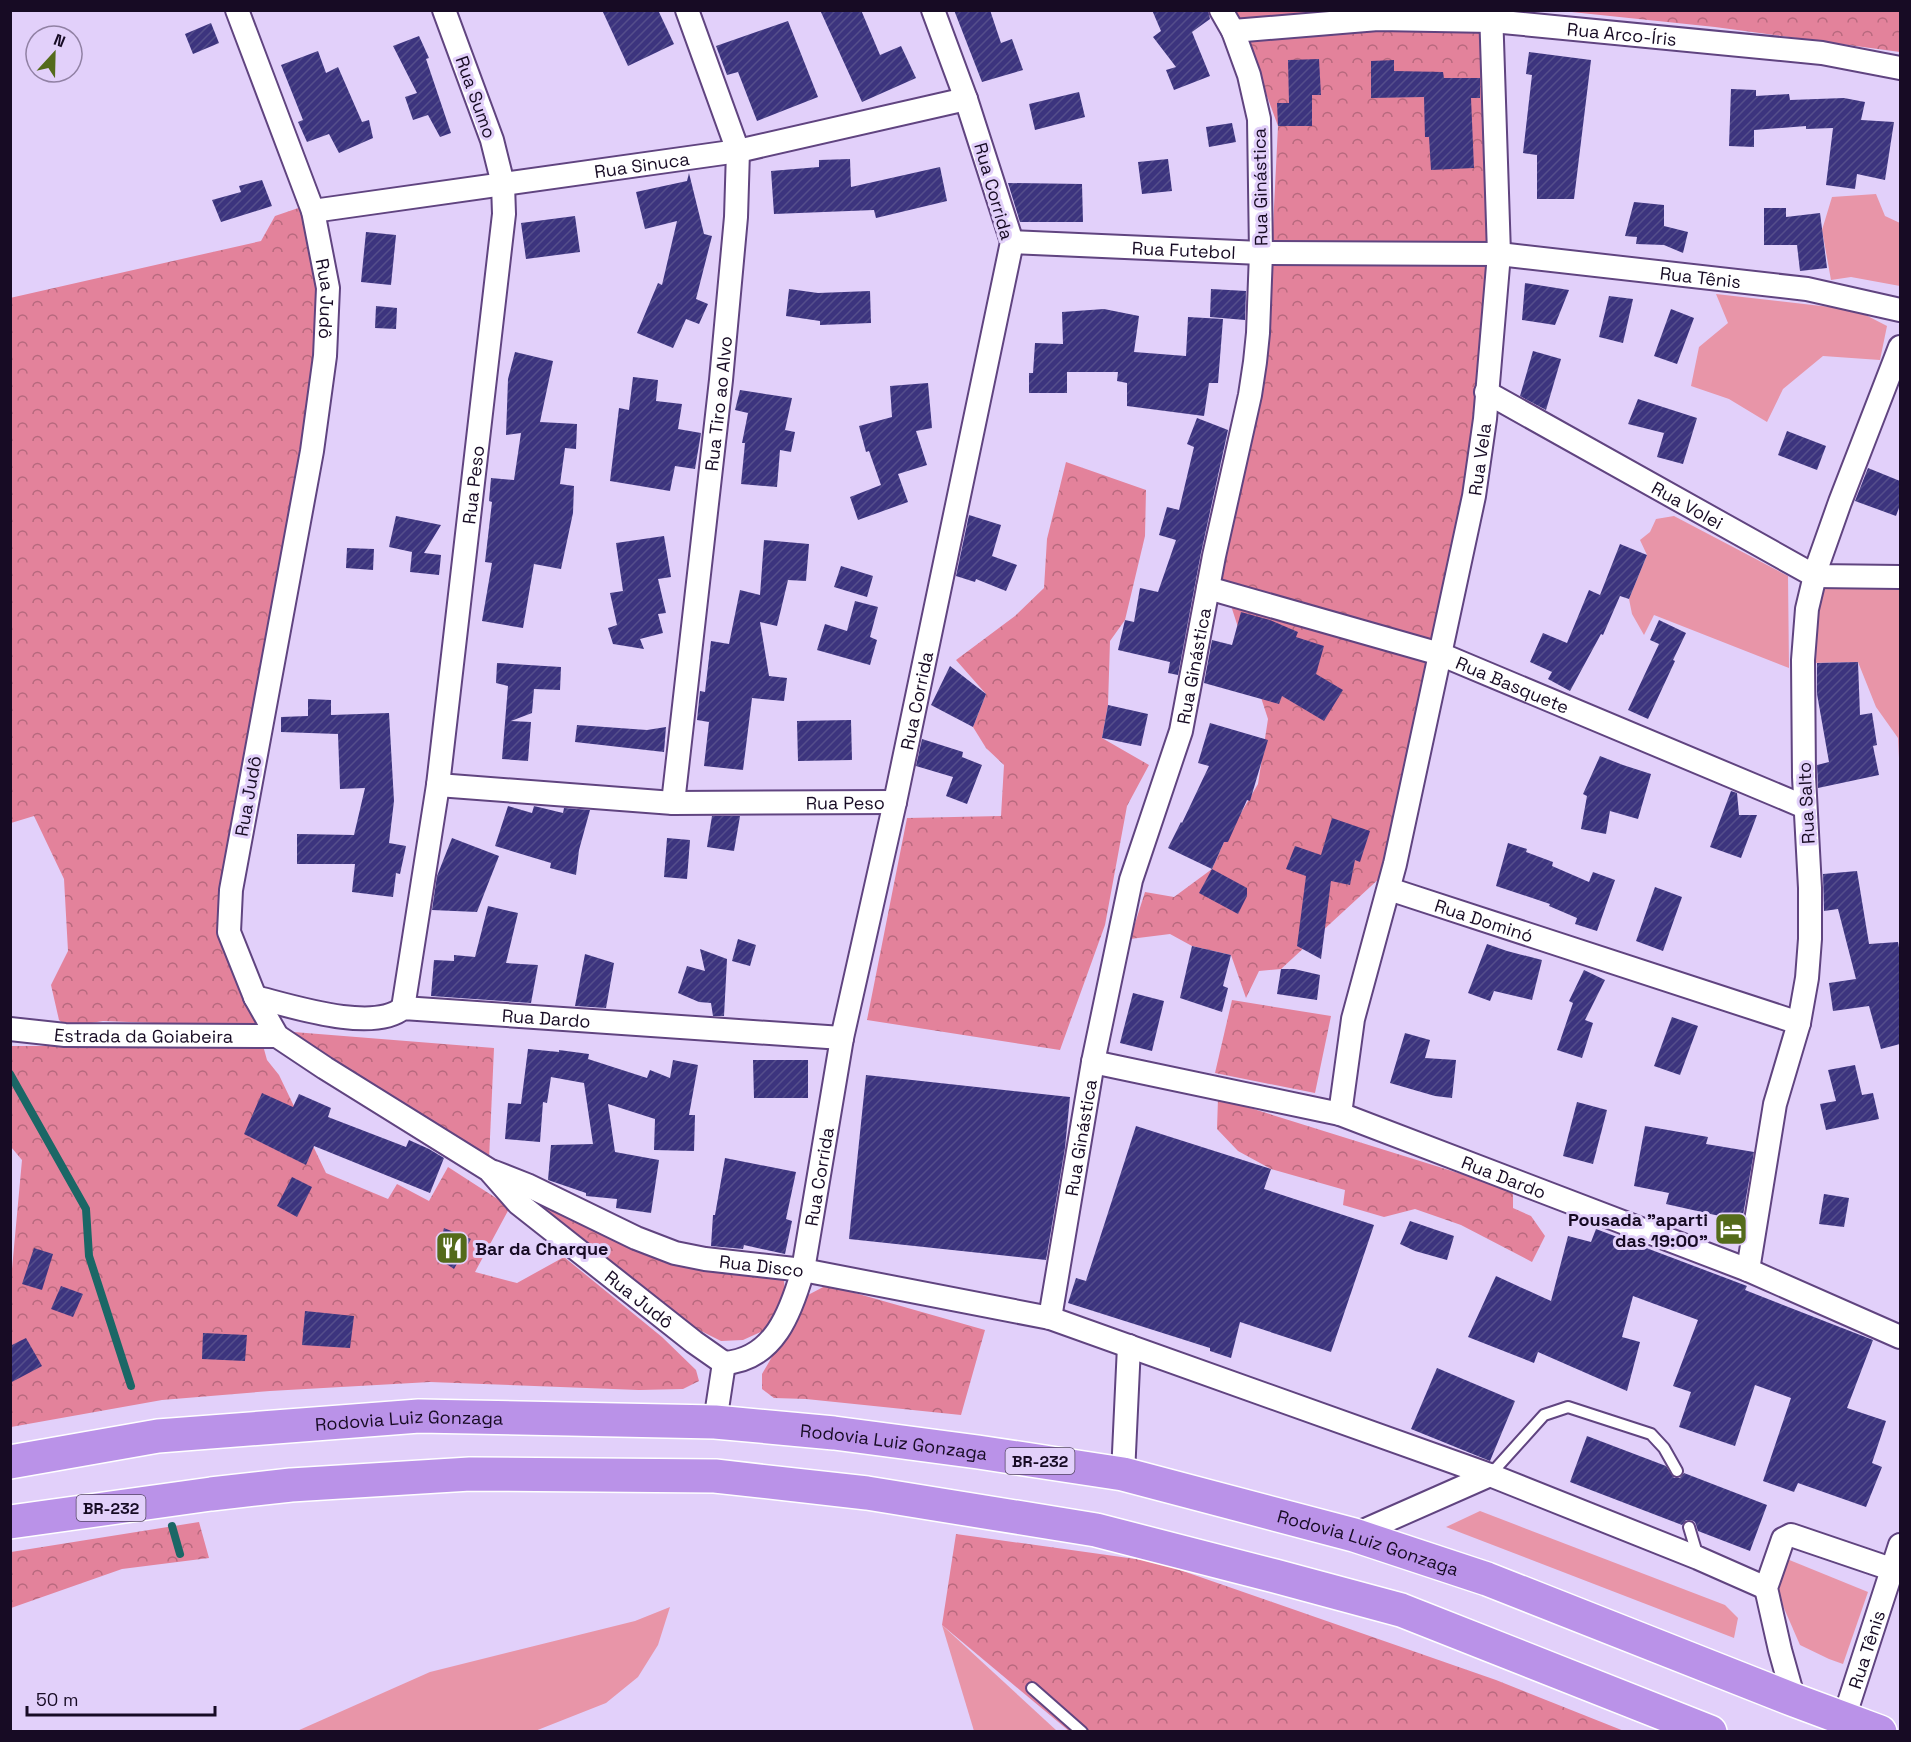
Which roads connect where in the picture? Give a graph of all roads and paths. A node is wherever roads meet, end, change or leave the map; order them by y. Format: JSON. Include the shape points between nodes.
{"nodes":[{"id":1,"x":237,"y":10,"type":"edge"},
{"id":2,"x":444,"y":10,"type":"edge"},
{"id":3,"x":687,"y":10,"type":"edge"},
{"id":4,"x":933,"y":10,"type":"edge"},
{"id":5,"x":1221,"y":10,"type":"edge"},
{"id":6,"x":1492,"y":16,"type":"edge"},
{"id":7,"x":1233,"y":31,"type":"junction"},
{"id":8,"x":1900,"y":68,"type":"edge"},
{"id":9,"x":966,"y":99,"type":"junction"},
{"id":10,"x":738,"y":151,"type":"junction"},
{"id":11,"x":503,"y":184,"type":"junction"},
{"id":12,"x":313,"y":211,"type":"junction"},
{"id":13,"x":1012,"y":242,"type":"junction"},
{"id":14,"x":1262,"y":253,"type":"junction"},
{"id":15,"x":1499,"y":254,"type":"junction"},
{"id":16,"x":1900,"y":310,"type":"edge"},
{"id":17,"x":1900,"y":347,"type":"edge"},
{"id":18,"x":1486,"y":392,"type":"junction"},
{"id":19,"x":1815,"y":576,"type":"junction"},
{"id":20,"x":1900,"y":577,"type":"edge"},
{"id":21,"x":1208,"y":588,"type":"junction"},
{"id":22,"x":1440,"y":654,"type":"junction"},
{"id":23,"x":438,"y":785,"type":"junction"},
{"id":24,"x":895,"y":802,"type":"junction"},
{"id":25,"x":673,"y":803,"type":"junction"},
{"id":26,"x":1805,"y":807,"type":"junction"},
{"id":27,"x":1389,"y":889,"type":"junction"},
{"id":28,"x":255,"y":997,"type":"junction"},
{"id":29,"x":403,"y":1008,"type":"junction"},
{"id":30,"x":1799,"y":1023,"type":"junction"},
{"id":31,"x":10,"y":1029,"type":"edge"},
{"id":32,"x":277,"y":1035,"type":"junction"},
{"id":33,"x":842,"y":1038,"type":"junction"},
{"id":34,"x":1093,"y":1062,"type":"junction"},
{"id":35,"x":1340,"y":1114,"type":"junction"},
{"id":36,"x":489,"y":1170,"type":"junction"},
{"id":37,"x":803,"y":1270,"type":"junction"},
{"id":38,"x":1748,"y":1270,"type":"junction"},
{"id":39,"x":1050,"y":1318,"type":"junction"},
{"id":40,"x":1900,"y":1337,"type":"edge"},
{"id":41,"x":1129,"y":1346,"type":"junction"},
{"id":42,"x":724,"y":1363,"type":"junction"},
{"id":43,"x":715,"y":1422,"type":"junction"},
{"id":44,"x":10,"y":1462,"type":"edge"},
{"id":45,"x":1677,"y":1471,"type":"dead end"},
{"id":46,"x":1123,"y":1474,"type":"junction"},
{"id":47,"x":1490,"y":1475,"type":"junction"},
{"id":48,"x":10,"y":1522,"type":"edge"},
{"id":49,"x":1689,"y":1527,"type":"dead end"},
{"id":50,"x":1354,"y":1535,"type":"junction"},
{"id":51,"x":1900,"y":1545,"type":"edge"},
{"id":52,"x":1698,"y":1557,"type":"junction"},
{"id":53,"x":1894,"y":1570,"type":"junction"},
{"id":54,"x":1766,"y":1588,"type":"junction"},
{"id":55,"x":1032,"y":1688,"type":"dead end"},
{"id":56,"x":1794,"y":1700,"type":"junction"},
{"id":57,"x":1844,"y":1718,"type":"junction"},
{"id":58,"x":1082,"y":1731,"type":"edge"},
{"id":59,"x":1710,"y":1731,"type":"edge"},
{"id":60,"x":1880,"y":1731,"type":"edge"}],
"edges":[{"from":1,"to":12,"type":"street","name":"Rua Judô"},
{"from":2,"to":11,"type":"street","name":"Rua Sumo","via":[[492,140]]},
{"from":3,"to":10,"type":"street","name":"Rua Tiro ao Alvo"},
{"from":4,"to":9,"type":"street","name":"Rua Corrida"},
{"from":5,"to":7,"type":"street","name":"Rua Ginástica"},
{"from":6,"to":7,"type":"street","name":"Rua Arco-Íris","via":[[1378,19]]},
{"from":6,"to":8,"type":"street","name":"Rua Arco-Íris","via":[[1822,53]]},
{"from":6,"to":15,"type":"street","name":"Rua Vela"},
{"from":7,"to":14,"type":"street","name":"Rua Ginástica","via":[[1249,75],[1258,119]]},
{"from":9,"to":10,"type":"street","name":"Rua Sinuca"},
{"from":9,"to":13,"type":"street","name":"Rua Corrida"},
{"from":10,"to":11,"type":"street","name":"Rua Sinuca"},
{"from":10,"to":25,"type":"street","name":"Rua Tiro ao Alvo","via":[[721,380]]},
{"from":11,"to":12,"type":"street","name":"Rua Sinuca"},
{"from":11,"to":23,"type":"street","name":"Rua Peso","via":[[504,214]]},
{"from":12,"to":28,"type":"street","name":"Rua Judô","via":[[328,288],[325,356],[312,451],[231,890],[229,932]]},
{"from":13,"to":14,"type":"street","name":"Rua Futebol"},
{"from":13,"to":24,"type":"street","name":"Rua Corrida"},
{"from":14,"to":15,"type":"street","name":"Rua Futebol"},
{"from":14,"to":21,"type":"street","name":"Rua Ginástica","via":[[1250,395]]},
{"from":15,"to":16,"type":"street","name":"Rua Tênis","via":[[1807,289]]},
{"from":15,"to":18,"type":"street","name":"Rua Vela"},
{"from":17,"to":19,"type":"street","name":"Rua Salto"},
{"from":18,"to":19,"type":"street","name":"Rua Volei"},
{"from":18,"to":22,"type":"street","name":"Rua Vela","via":[[1474,496]]},
{"from":19,"to":20,"type":"street","name":"Rua Volei"},
{"from":19,"to":26,"type":"street","name":"Rua Salto","via":[[1807,609],[1803,660]]},
{"from":21,"to":22,"type":"street","name":"Rua Basquete"},
{"from":21,"to":34,"type":"street","name":"Rua Ginástica","via":[[1181,731],[1131,880]]},
{"from":22,"to":26,"type":"street","name":"Rua Basquete"},
{"from":22,"to":27,"type":"street","name":"Rua Vela"},
{"from":23,"to":25,"type":"street","name":"Rua Peso"},
{"from":23,"to":29,"type":"street","name":"Rua Peso"},
{"from":24,"to":25,"type":"street","name":"Rua Peso"},
{"from":24,"to":33,"type":"street","name":"Rua Corrida"},
{"from":26,"to":30,"type":"street","name":"Rua Salto","via":[[1810,939]]},
{"from":27,"to":30,"type":"street","name":"Rua Dominó"},
{"from":27,"to":35,"type":"street","via":[[1353,1019]]},
{"from":28,"to":29,"type":"street","name":"Rua Dardo","via":[[328,1015],[371,1019]]},
{"from":28,"to":32,"type":"street","name":"Rua Judô"},
{"from":29,"to":33,"type":"street","name":"Rua Dardo"},
{"from":30,"to":38,"type":"street","name":"Rua Salto","via":[[1775,1104]]},
{"from":31,"to":32,"type":"street","name":"Estrada da Goiabeira","via":[[65,1035]]},
{"from":32,"to":36,"type":"street","name":"Rua Judô"},
{"from":33,"to":37,"type":"street","name":"Rua Corrida"},
{"from":34,"to":35,"type":"street","name":"Rua Dardo"},
{"from":34,"to":39,"type":"street","name":"Rua Ginástica"},
{"from":35,"to":38,"type":"street","name":"Rua Dardo"},
{"from":36,"to":37,"type":"street","name":"Rua Disco","via":[[675,1253]]},
{"from":36,"to":42,"type":"street","name":"Rua Judô","via":[[518,1203]]},
{"from":37,"to":39,"type":"street","name":"Rua Disco"},
{"from":37,"to":42,"type":"street","name":"Rua Corrida","via":[[794,1302],[777,1332],[752,1357]]},
{"from":38,"to":40,"type":"street","name":"Rua Dardo"},
{"from":39,"to":41,"type":"street","name":"Rua Disco"},
{"from":41,"to":46,"type":"street"},
{"from":41,"to":47,"type":"street","name":"Rua Disco"},
{"from":42,"to":43,"type":"street"},
{"from":43,"to":44,"type":"highway","name":"Rodovia Luiz Gonzaga","number":"BR-232","via":[[419,1416],[158,1436]]},
{"from":43,"to":46,"type":"highway","name":"Rodovia Luiz Gonzaga","number":"BR-232","via":[[889,1440]]},
{"from":45,"to":47,"type":"lane","via":[[1651,1434],[1568,1407],[1544,1414]]},
{"from":46,"to":50,"type":"highway","name":"Rodovia Luiz Gonzaga","number":"BR-232"},
{"from":47,"to":50,"type":"street"},
{"from":47,"to":52,"type":"street","name":"Rua Disco"},
{"from":48,"to":59,"type":"highway","number":"BR-232","via":[[234,1491],[470,1474],[715,1476],[867,1493],[1096,1530],[1378,1604]]},
{"from":49,"to":52,"type":"lane"},
{"from":50,"to":56,"type":"highway","name":"Rodovia Luiz Gonzaga","number":"BR-232","via":[[1487,1579]]},
{"from":51,"to":53,"type":"street","name":"Rua Tênis"},
{"from":52,"to":54,"type":"street","name":"Rua Disco"},
{"from":53,"to":54,"type":"street","via":[[1791,1534],[1780,1544]]},
{"from":53,"to":57,"type":"street","name":"Rua Tênis"},
{"from":54,"to":56,"type":"street"},
{"from":55,"to":58,"type":"lane"},
{"from":56,"to":57,"type":"highway","name":"Rodovia Luiz Gonzaga","number":"BR-232"},
{"from":57,"to":60,"type":"highway","name":"Rodovia Luiz Gonzaga","number":"BR-232"}]}
